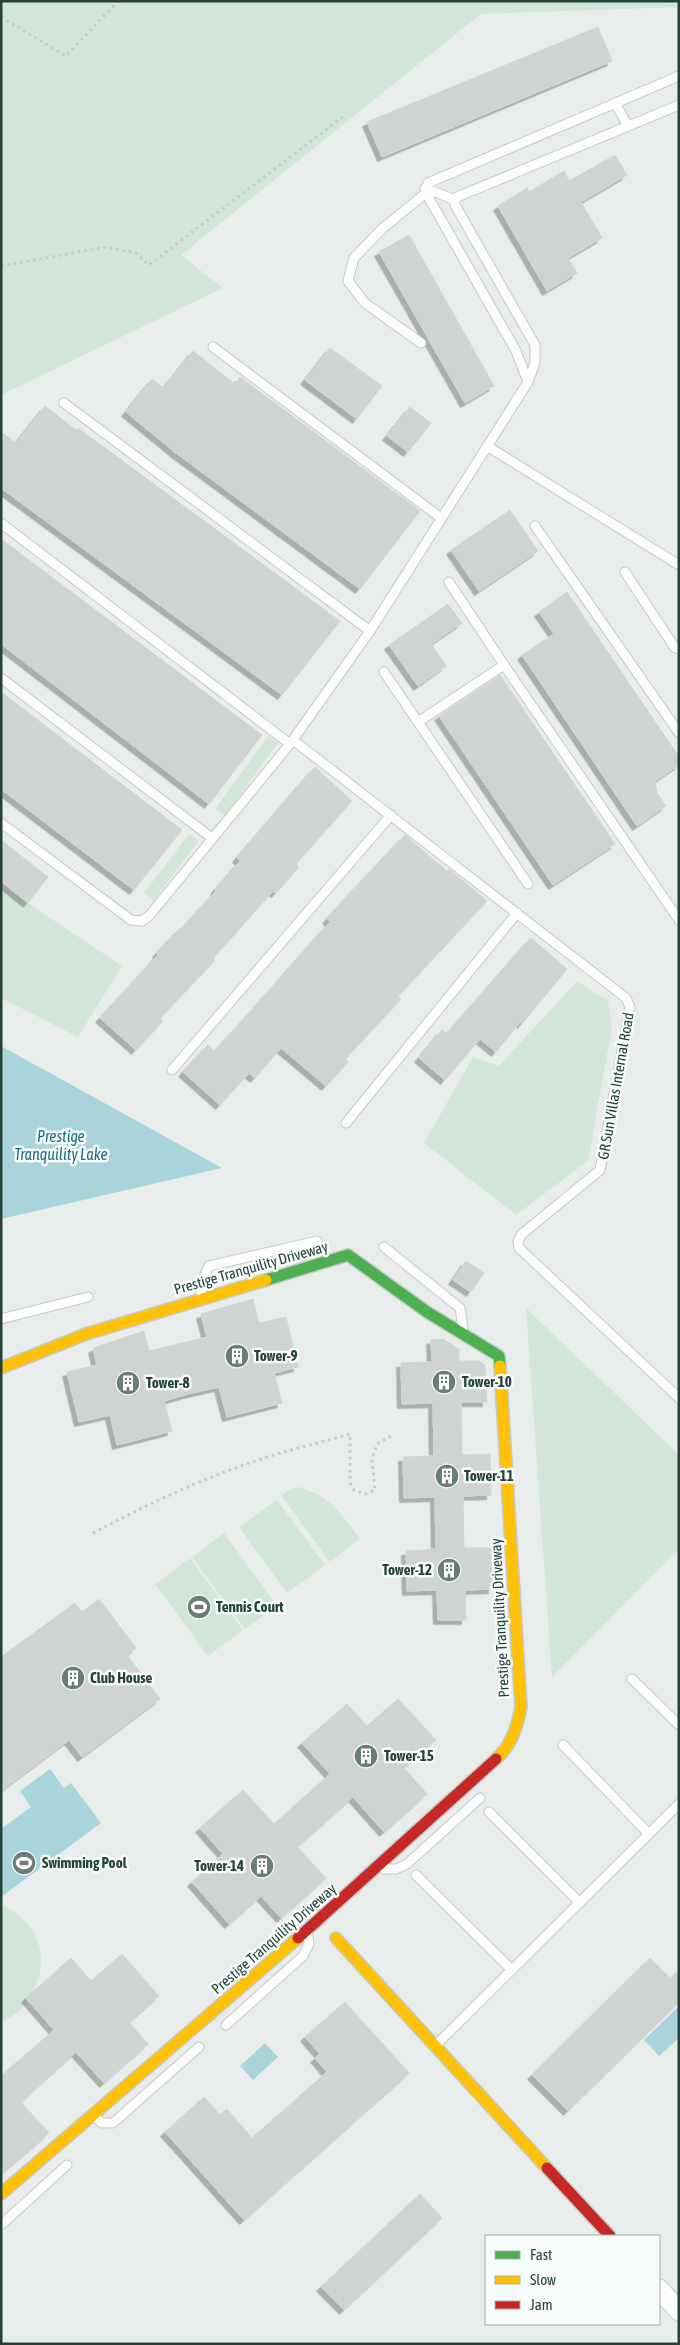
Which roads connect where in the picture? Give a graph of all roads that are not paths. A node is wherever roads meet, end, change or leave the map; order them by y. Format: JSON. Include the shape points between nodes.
{"nodes":[{"id":1,"x":679,"y":76,"type":"edge"},
{"id":2,"x":614,"y":103,"type":"junction"},
{"id":3,"x":679,"y":105,"type":"edge"},
{"id":4,"x":628,"y":126,"type":"junction"},
{"id":5,"x":426,"y":190,"type":"junction"},
{"id":6,"x":455,"y":200,"type":"junction"},
{"id":7,"x":421,"y":343,"type":"dead end"},
{"id":8,"x":213,"y":347,"type":"dead end"},
{"id":9,"x":528,"y":382,"type":"junction"},
{"id":10,"x":64,"y":403,"type":"dead end"},
{"id":11,"x":487,"y":446,"type":"junction"},
{"id":12,"x":441,"y":518,"type":"junction"},
{"id":13,"x":1,"y":523,"type":"edge"},
{"id":14,"x":535,"y":526,"type":"dead end"},
{"id":15,"x":679,"y":565,"type":"edge"},
{"id":16,"x":626,"y":572,"type":"dead end"},
{"id":17,"x":449,"y":582,"type":"dead end"},
{"id":18,"x":370,"y":631,"type":"junction"},
{"id":19,"x":679,"y":649,"type":"edge"},
{"id":20,"x":504,"y":666,"type":"junction"},
{"id":21,"x":384,"y":672,"type":"dead end"},
{"id":22,"x":1,"y":678,"type":"edge"},
{"id":23,"x":418,"y":722,"type":"junction"},
{"id":24,"x":679,"y":733,"type":"edge"},
{"id":25,"x":291,"y":742,"type":"junction"},
{"id":26,"x":390,"y":815,"type":"junction"},
{"id":27,"x":1,"y":822,"type":"edge"},
{"id":28,"x":212,"y":838,"type":"junction"},
{"id":29,"x":528,"y":884,"type":"dead end"},
{"id":30,"x":518,"y":913,"type":"junction"},
{"id":31,"x":679,"y":920,"type":"edge"},
{"id":32,"x":172,"y":1070,"type":"dead end"},
{"id":33,"x":346,"y":1123,"type":"dead end"},
{"id":34,"x":317,"y":1242,"type":"dead end"},
{"id":35,"x":384,"y":1247,"type":"dead end"},
{"id":36,"x":200,"y":1297,"type":"junction"},
{"id":37,"x":88,"y":1298,"type":"dead end"},
{"id":38,"x":1,"y":1319,"type":"edge"},
{"id":39,"x":464,"y":1334,"type":"junction"},
{"id":40,"x":1,"y":1368,"type":"edge"},
{"id":41,"x":679,"y":1398,"type":"edge"},
{"id":42,"x":632,"y":1680,"type":"dead end"},
{"id":43,"x":679,"y":1725,"type":"edge"},
{"id":44,"x":562,"y":1745,"type":"dead end"},
{"id":45,"x":480,"y":1798,"type":"dead end"},
{"id":46,"x":679,"y":1804,"type":"edge"},
{"id":47,"x":490,"y":1812,"type":"dead end"},
{"id":48,"x":649,"y":1834,"type":"junction"},
{"id":49,"x":377,"y":1866,"type":"junction"},
{"id":50,"x":416,"y":1875,"type":"dead end"},
{"id":51,"x":580,"y":1902,"type":"junction"},
{"id":52,"x":306,"y":1931,"type":"junction"},
{"id":53,"x":336,"y":1938,"type":"dead end"},
{"id":54,"x":512,"y":1970,"type":"junction"},
{"id":55,"x":226,"y":2025,"type":"dead end"},
{"id":56,"x":435,"y":2046,"type":"junction"},
{"id":57,"x":199,"y":2047,"type":"dead end"},
{"id":58,"x":93,"y":2116,"type":"junction"},
{"id":59,"x":67,"y":2165,"type":"dead end"},
{"id":60,"x":1,"y":2194,"type":"edge"},
{"id":61,"x":1,"y":2225,"type":"edge"},
{"id":62,"x":609,"y":2235,"type":"edge"},
{"id":63,"x":660,"y":2290,"type":"edge"},
{"id":64,"x":679,"y":2311,"type":"edge"}],
"edges":[{"from":1,"to":2,"type":"lane"},
{"from":2,"to":4,"type":"lane"},
{"from":2,"to":5,"type":"lane","via":[[428,183]]},
{"from":3,"to":4,"type":"lane"},
{"from":4,"to":6,"type":"lane"},
{"from":5,"to":6,"type":"lane"},
{"from":5,"to":7,"type":"lane","via":[[354,258],[348,281],[365,303]]},
{"from":5,"to":9,"type":"lane","via":[[516,351]]},
{"from":6,"to":9,"type":"lane","via":[[534,345],[535,363]]},
{"from":8,"to":12,"type":"lane"},
{"from":9,"to":11,"type":"lane"},
{"from":10,"to":18,"type":"lane"},
{"from":11,"to":12,"type":"lane"},
{"from":11,"to":15,"type":"lane"},
{"from":12,"to":18,"type":"lane"},
{"from":13,"to":25,"type":"lane","name":"GR Sun Villas Internal Road"},
{"from":14,"to":24,"type":"lane"},
{"from":16,"to":19,"type":"lane","via":[[675,648]]},
{"from":17,"to":20,"type":"lane"},
{"from":18,"to":25,"type":"lane"},
{"from":20,"to":23,"type":"lane"},
{"from":20,"to":31,"type":"lane"},
{"from":21,"to":23,"type":"lane"},
{"from":22,"to":28,"type":"lane"},
{"from":23,"to":29,"type":"lane"},
{"from":25,"to":26,"type":"lane","name":"GR Sun Villas Internal Road"},
{"from":25,"to":28,"type":"lane"},
{"from":26,"to":30,"type":"lane","name":"GR Sun Villas Internal Road"},
{"from":26,"to":32,"type":"lane"},
{"from":27,"to":28,"type":"lane","via":[[136,922],[149,916]]},
{"from":30,"to":33,"type":"lane"},
{"from":30,"to":41,"type":"lane","name":"GR Sun Villas Internal Road","via":[[626,998],[630,1007],[600,1170],[522,1234],[518,1248]]},
{"from":34,"to":36,"type":"lane","via":[[209,1266]]},
{"from":35,"to":39,"type":"lane","via":[[460,1308]]},
{"from":36,"to":39,"type":"street","name":"Prestige Tranquility Driveway","via":[[284,1276],[348,1255],[427,1312]]},
{"from":36,"to":40,"type":"street","name":"Prestige Tranquility Driveway","via":[[47,1347]]},
{"from":37,"to":38,"type":"lane"},
{"from":39,"to":49,"type":"street","name":"Prestige Tranquility Driveway","via":[[499,1356],[521,1707],[516,1729],[503,1753]]},
{"from":42,"to":43,"type":"lane"},
{"from":44,"to":48,"type":"lane"},
{"from":45,"to":49,"type":"lane","via":[[407,1864],[396,1869]]},
{"from":46,"to":48,"type":"lane"},
{"from":47,"to":51,"type":"lane"},
{"from":48,"to":51,"type":"lane"},
{"from":49,"to":52,"type":"street","name":"Prestige Tranquility Driveway"},
{"from":50,"to":54,"type":"lane"},
{"from":51,"to":54,"type":"lane"},
{"from":52,"to":55,"type":"lane","via":[[309,1944],[304,1956]]},
{"from":52,"to":58,"type":"street","name":"Prestige Tranquility Driveway"},
{"from":53,"to":56,"type":"street"},
{"from":54,"to":56,"type":"lane"},
{"from":56,"to":62,"type":"street"},
{"from":57,"to":58,"type":"lane","via":[[113,2123],[102,2123]]},
{"from":58,"to":60,"type":"street","name":"Prestige Tranquility Driveway"},
{"from":59,"to":61,"type":"lane"},
{"from":63,"to":64,"type":"street"}]}
